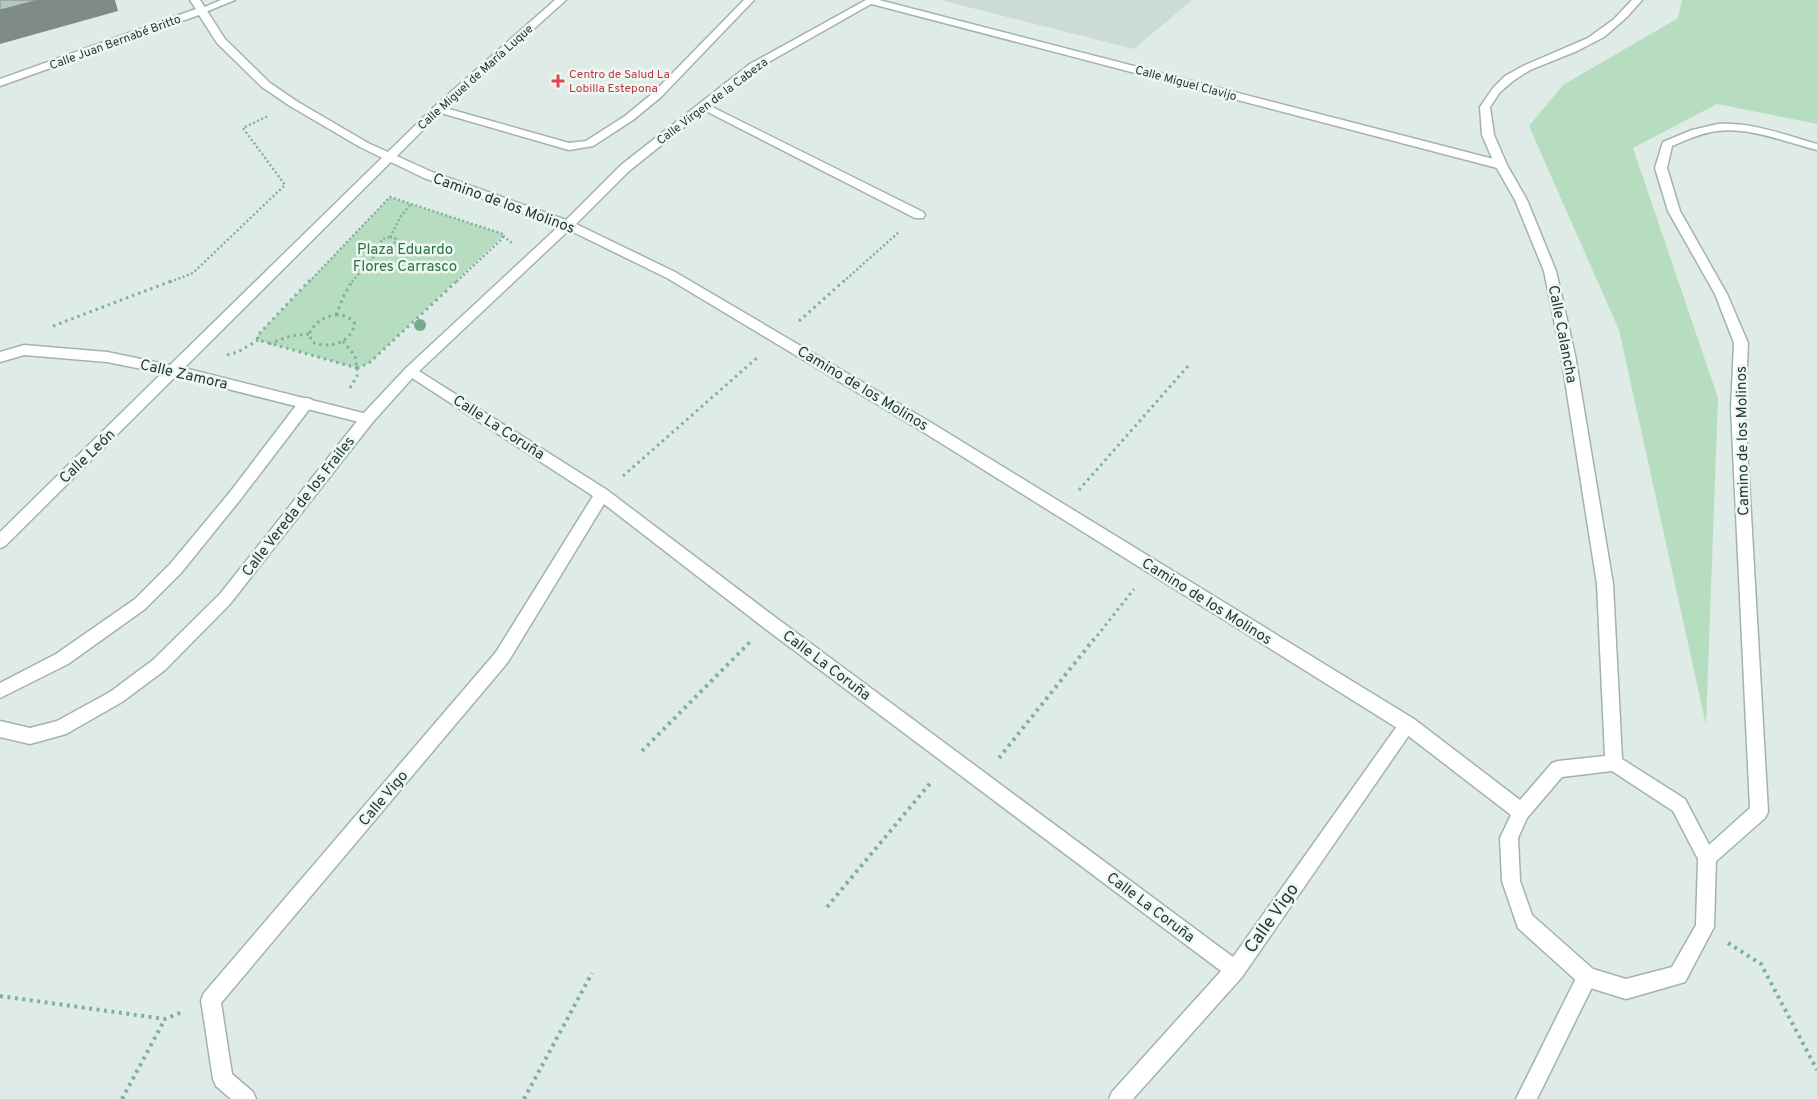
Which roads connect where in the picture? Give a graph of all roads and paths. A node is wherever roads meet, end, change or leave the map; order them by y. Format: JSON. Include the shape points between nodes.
{"nodes":[{"id":1,"x":230,"y":0,"type":"edge"},
{"id":2,"x":561,"y":0,"type":"edge"},
{"id":3,"x":749,"y":0,"type":"edge"},
{"id":4,"x":872,"y":0,"type":"edge"},
{"id":5,"x":1637,"y":0,"type":"edge"},
{"id":6,"x":198,"y":5,"type":"edge"},
{"id":7,"x":0,"y":83,"type":"edge"},
{"id":8,"x":294,"y":104,"type":"junction"},
{"id":9,"x":704,"y":106,"type":"junction"},
{"id":10,"x":438,"y":109,"type":"junction"},
{"id":11,"x":1817,"y":147,"type":"edge"},
{"id":12,"x":390,"y":156,"type":"junction"},
{"id":13,"x":1502,"y":164,"type":"junction"},
{"id":14,"x":411,"y":204,"type":"junction"},
{"id":15,"x":919,"y":215,"type":"dead end"},
{"id":16,"x":568,"y":225,"type":"junction"},
{"id":17,"x":390,"y":237,"type":"junction"},
{"id":18,"x":382,"y":247,"type":"junction"},
{"id":19,"x":336,"y":315,"type":"junction"},
{"id":20,"x":309,"y":334,"type":"junction"},
{"id":21,"x":343,"y":341,"type":"junction"},
{"id":22,"x":269,"y":344,"type":"junction"},
{"id":23,"x":24,"y":350,"type":"junction"},
{"id":24,"x":0,"y":357,"type":"edge"},
{"id":25,"x":1188,"y":366,"type":"dead end"},
{"id":26,"x":357,"y":368,"type":"junction"},
{"id":27,"x":174,"y":371,"type":"junction"},
{"id":28,"x":411,"y":371,"type":"junction"},
{"id":29,"x":306,"y":402,"type":"junction"},
{"id":30,"x":367,"y":418,"type":"junction"},
{"id":31,"x":602,"y":494,"type":"junction"},
{"id":32,"x":1061,"y":510,"type":"junction"},
{"id":33,"x":0,"y":542,"type":"edge"},
{"id":34,"x":1152,"y":567,"type":"junction"},
{"id":35,"x":769,"y":622,"type":"junction"},
{"id":36,"x":0,"y":691,"type":"edge"},
{"id":37,"x":1408,"y":725,"type":"junction"},
{"id":38,"x":0,"y":729,"type":"edge"},
{"id":39,"x":642,"y":751,"type":"dead end"},
{"id":40,"x":952,"y":758,"type":"junction"},
{"id":41,"x":1614,"y":762,"type":"junction"},
{"id":42,"x":981,"y":780,"type":"junction"},
{"id":43,"x":1521,"y":812,"type":"junction"},
{"id":44,"x":1707,"y":858,"type":"junction"},
{"id":45,"x":827,"y":907,"type":"dead end"},
{"id":46,"x":1705,"y":927,"type":"junction"},
{"id":47,"x":1235,"y":970,"type":"junction"},
{"id":48,"x":592,"y":973,"type":"dead end"},
{"id":49,"x":1587,"y":977,"type":"junction"},
{"id":50,"x":0,"y":996,"type":"edge"},
{"id":51,"x":1817,"y":1070,"type":"edge"},
{"id":52,"x":122,"y":1099,"type":"edge"},
{"id":53,"x":246,"y":1099,"type":"edge"},
{"id":54,"x":524,"y":1099,"type":"edge"},
{"id":55,"x":1119,"y":1099,"type":"edge"},
{"id":56,"x":1526,"y":1099,"type":"edge"}],
"edges":[{"from":1,"to":6,"type":"street","name":"Calle Juan Bernabé Britto"},
{"from":2,"to":10,"type":"street","name":"Calle Miguel de María Luque"},
{"from":3,"to":10,"type":"street","via":[[657,95],[589,144],[569,147]]},
{"from":4,"to":9,"type":"street","name":"Calle Virgen de la Cabeza","via":[[754,66]]},
{"from":4,"to":13,"type":"street","name":"Calle Miguel Clavijo"},
{"from":5,"to":13,"type":"street","name":"Calle Calancha","via":[[1625,16],[1601,34],[1532,65],[1500,85],[1485,107],[1488,135]]},
{"from":6,"to":7,"type":"street","name":"Calle Juan Bernabé Britto"},
{"from":6,"to":8,"type":"street","name":"Camino de los Molinos","via":[[221,41],[266,85]]},
{"from":8,"to":12,"type":"street","name":"Camino de los Molinos","via":[[364,145]]},
{"from":8,"to":23,"type":"path","via":[[243,128],[285,185],[193,273],[35,332]]},
{"from":9,"to":15,"type":"street"},
{"from":9,"to":16,"type":"street","name":"Calle Virgen de la Cabeza","via":[[625,168]]},
{"from":10,"to":12,"type":"street","name":"Calle Miguel de María Luque"},
{"from":11,"to":44,"type":"street","name":"Camino de los Molinos","via":[[1726,127],[1690,134],[1667,144],[1661,168],[1674,210],[1721,294],[1741,343],[1738,409],[1759,812]]},
{"from":12,"to":16,"type":"street","name":"Camino de los Molinos","via":[[428,175]]},
{"from":12,"to":27,"type":"street"},
{"from":13,"to":41,"type":"street","name":"Calle Calancha","via":[[1521,200],[1550,271],[1568,355],[1605,584]]},
{"from":14,"to":17,"type":"path","via":[[400,216]]},
{"from":14,"to":22,"type":"path","via":[[390,197],[257,336],[258,340]]},
{"from":14,"to":26,"type":"path","via":[[503,236],[370,363]]},
{"from":16,"to":28,"type":"street","name":"Calle Vereda de los Frailes"},
{"from":16,"to":32,"type":"street","name":"Camino de los Molinos","via":[[671,275]]},
{"from":17,"to":18,"type":"path","via":[[380,241]]},
{"from":17,"to":18,"type":"path","via":[[396,240],[394,245]]},
{"from":18,"to":19,"type":"path","via":[[345,289]]},
{"from":19,"to":20,"type":"path","via":[[321,319]]},
{"from":19,"to":21,"type":"path","via":[[349,316],[355,324]]},
{"from":20,"to":21,"type":"path","via":[[309,338],[318,345],[331,346]]},
{"from":20,"to":22,"type":"path","via":[[290,336]]},
{"from":21,"to":26,"type":"path","via":[[355,356]]},
{"from":22,"to":26,"type":"path"},
{"from":23,"to":24,"type":"street","name":"Calle Zamora"},
{"from":23,"to":27,"type":"street","name":"Calle Zamora","via":[[107,358]]},
{"from":25,"to":32,"type":"path"},
{"from":27,"to":29,"type":"street","name":"Calle Zamora"},
{"from":27,"to":33,"type":"street","name":"Calle León"},
{"from":28,"to":30,"type":"street","name":"Calle Vereda de los Frailes"},
{"from":28,"to":31,"type":"street","name":"Calle La Coruña"},
{"from":29,"to":30,"type":"street","name":"Calle Zamora"},
{"from":29,"to":36,"type":"street","via":[[223,511],[176,568],[140,604],[62,659]]},
{"from":30,"to":38,"type":"street","name":"Calle Vereda de los Frailes","via":[[225,599],[159,665],[116,697],[60,728],[30,736]]},
{"from":31,"to":35,"type":"street","name":"Calle La Coruña"},
{"from":31,"to":53,"type":"street","name":"Calle Vigo","via":[[502,657],[211,1000],[223,1079]]},
{"from":32,"to":34,"type":"street","name":"Camino de los Molinos"},
{"from":34,"to":37,"type":"street","name":"Camino de los Molinos"},
{"from":34,"to":42,"type":"path"},
{"from":35,"to":39,"type":"path"},
{"from":35,"to":40,"type":"street","name":"Calle La Coruña"},
{"from":37,"to":43,"type":"street","name":"Camino de los Molinos"},
{"from":37,"to":47,"type":"street","name":"Calle Vigo"},
{"from":40,"to":42,"type":"street","name":"Calle La Coruña"},
{"from":40,"to":45,"type":"path"},
{"from":41,"to":43,"type":"street","via":[[1558,769]]},
{"from":41,"to":44,"type":"street","via":[[1679,805]]},
{"from":42,"to":47,"type":"street","name":"Calle La Coruña"},
{"from":43,"to":49,"type":"street","via":[[1509,838],[1510,881],[1525,921]]},
{"from":44,"to":46,"type":"street"},
{"from":46,"to":49,"type":"street","via":[[1678,975],[1626,989]]},
{"from":46,"to":51,"type":"path","via":[[1761,964]]},
{"from":47,"to":55,"type":"street","name":"Calle Vigo"},
{"from":48,"to":54,"type":"path"},
{"from":49,"to":56,"type":"street"},
{"from":50,"to":52,"type":"path","via":[[165,1019]]}]}
